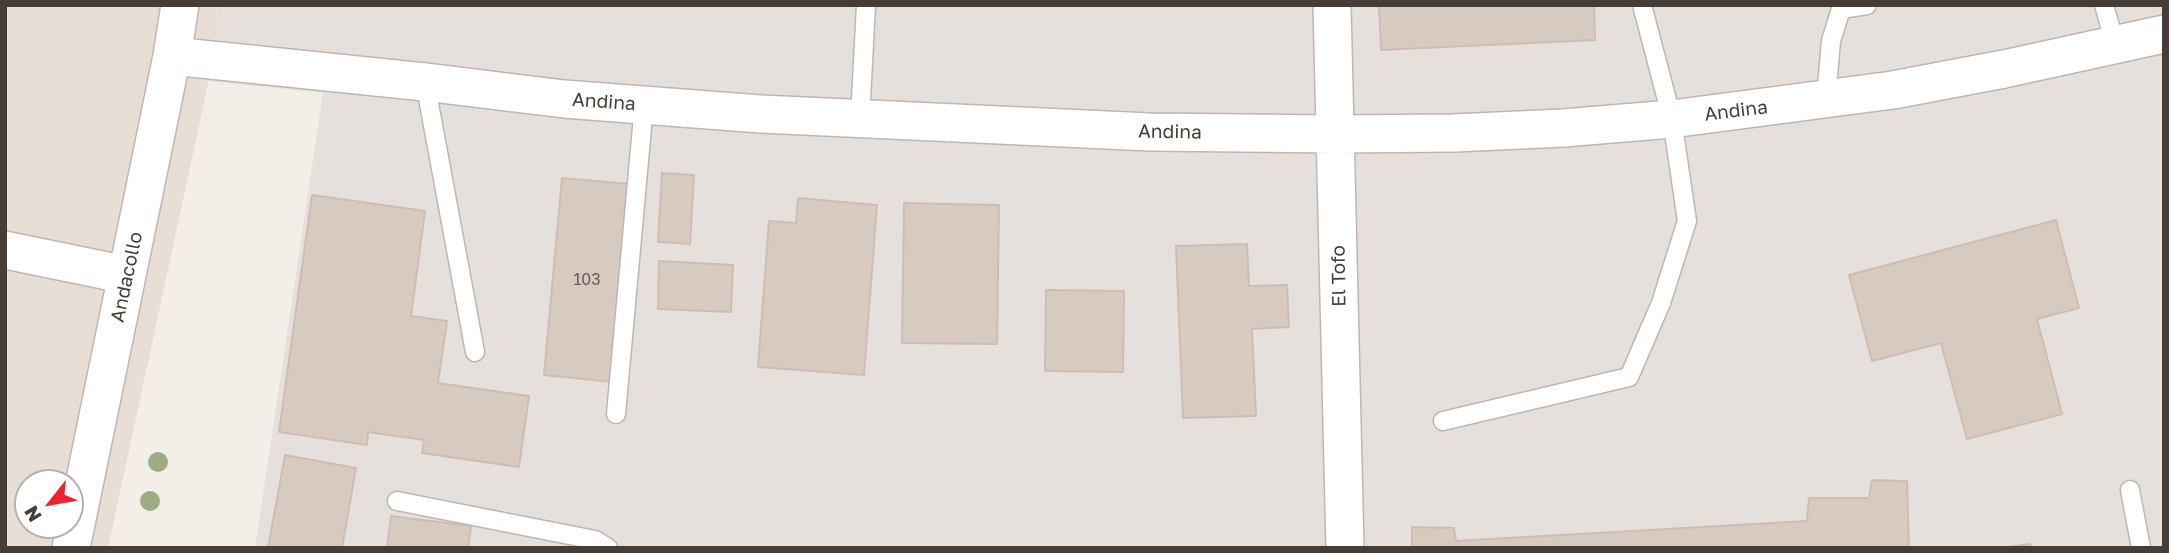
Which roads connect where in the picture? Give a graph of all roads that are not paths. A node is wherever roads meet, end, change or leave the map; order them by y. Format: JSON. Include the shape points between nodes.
{"nodes":[{"id":1,"x":180,"y":5,"type":"edge"},
{"id":2,"x":866,"y":5,"type":"edge"},
{"id":3,"x":1332,"y":5,"type":"edge"},
{"id":4,"x":1642,"y":5,"type":"edge"},
{"id":5,"x":1867,"y":5,"type":"edge"},
{"id":6,"x":2104,"y":5,"type":"edge"},
{"id":7,"x":2164,"y":34,"type":"edge"},
{"id":8,"x":2115,"y":44,"type":"junction"},
{"id":9,"x":172,"y":56,"type":"junction"},
{"id":10,"x":425,"y":82,"type":"junction"},
{"id":11,"x":1826,"y":99,"type":"junction"},
{"id":12,"x":644,"y":105,"type":"junction"},
{"id":13,"x":860,"y":119,"type":"junction"},
{"id":14,"x":1672,"y":119,"type":"junction"},
{"id":15,"x":1335,"y":134,"type":"junction"},
{"id":16,"x":5,"y":250,"type":"edge"},
{"id":17,"x":127,"y":275,"type":"junction"},
{"id":18,"x":475,"y":352,"type":"dead end"},
{"id":19,"x":616,"y":414,"type":"dead end"},
{"id":20,"x":1443,"y":421,"type":"dead end"},
{"id":21,"x":2130,"y":490,"type":"dead end"},
{"id":22,"x":397,"y":501,"type":"dead end"},
{"id":23,"x":71,"y":548,"type":"edge"},
{"id":24,"x":608,"y":548,"type":"edge"},
{"id":25,"x":1345,"y":548,"type":"edge"},
{"id":26,"x":2141,"y":548,"type":"edge"}],
"edges":[{"from":1,"to":9,"type":"street","name":"Andacollo"},
{"from":2,"to":13,"type":"lane"},
{"from":3,"to":15,"type":"street","name":"El Tofo"},
{"from":4,"to":14,"type":"lane"},
{"from":5,"to":11,"type":"lane","via":[[1841,9],[1831,41]]},
{"from":6,"to":8,"type":"lane"},
{"from":7,"to":8,"type":"street","name":"Andina"},
{"from":8,"to":11,"type":"street","name":"Andina","via":[[2004,69]]},
{"from":9,"to":10,"type":"street","name":"Andina"},
{"from":9,"to":17,"type":"street","name":"Andacollo"},
{"from":10,"to":12,"type":"street","name":"Andina"},
{"from":10,"to":18,"type":"lane"},
{"from":11,"to":14,"type":"street","name":"Andina"},
{"from":12,"to":13,"type":"street","name":"Andina"},
{"from":12,"to":19,"type":"lane"},
{"from":13,"to":15,"type":"street","name":"Andina","via":[[1150,132]]},
{"from":14,"to":15,"type":"street","name":"Andina","via":[[1563,128]]},
{"from":14,"to":20,"type":"lane","via":[[1687,221],[1661,303],[1629,377]]},
{"from":15,"to":25,"type":"street","name":"El Tofo"},
{"from":16,"to":17,"type":"street"},
{"from":17,"to":23,"type":"street","name":"Andacollo"},
{"from":21,"to":26,"type":"lane"},
{"from":22,"to":24,"type":"lane","via":[[595,540]]}]}
